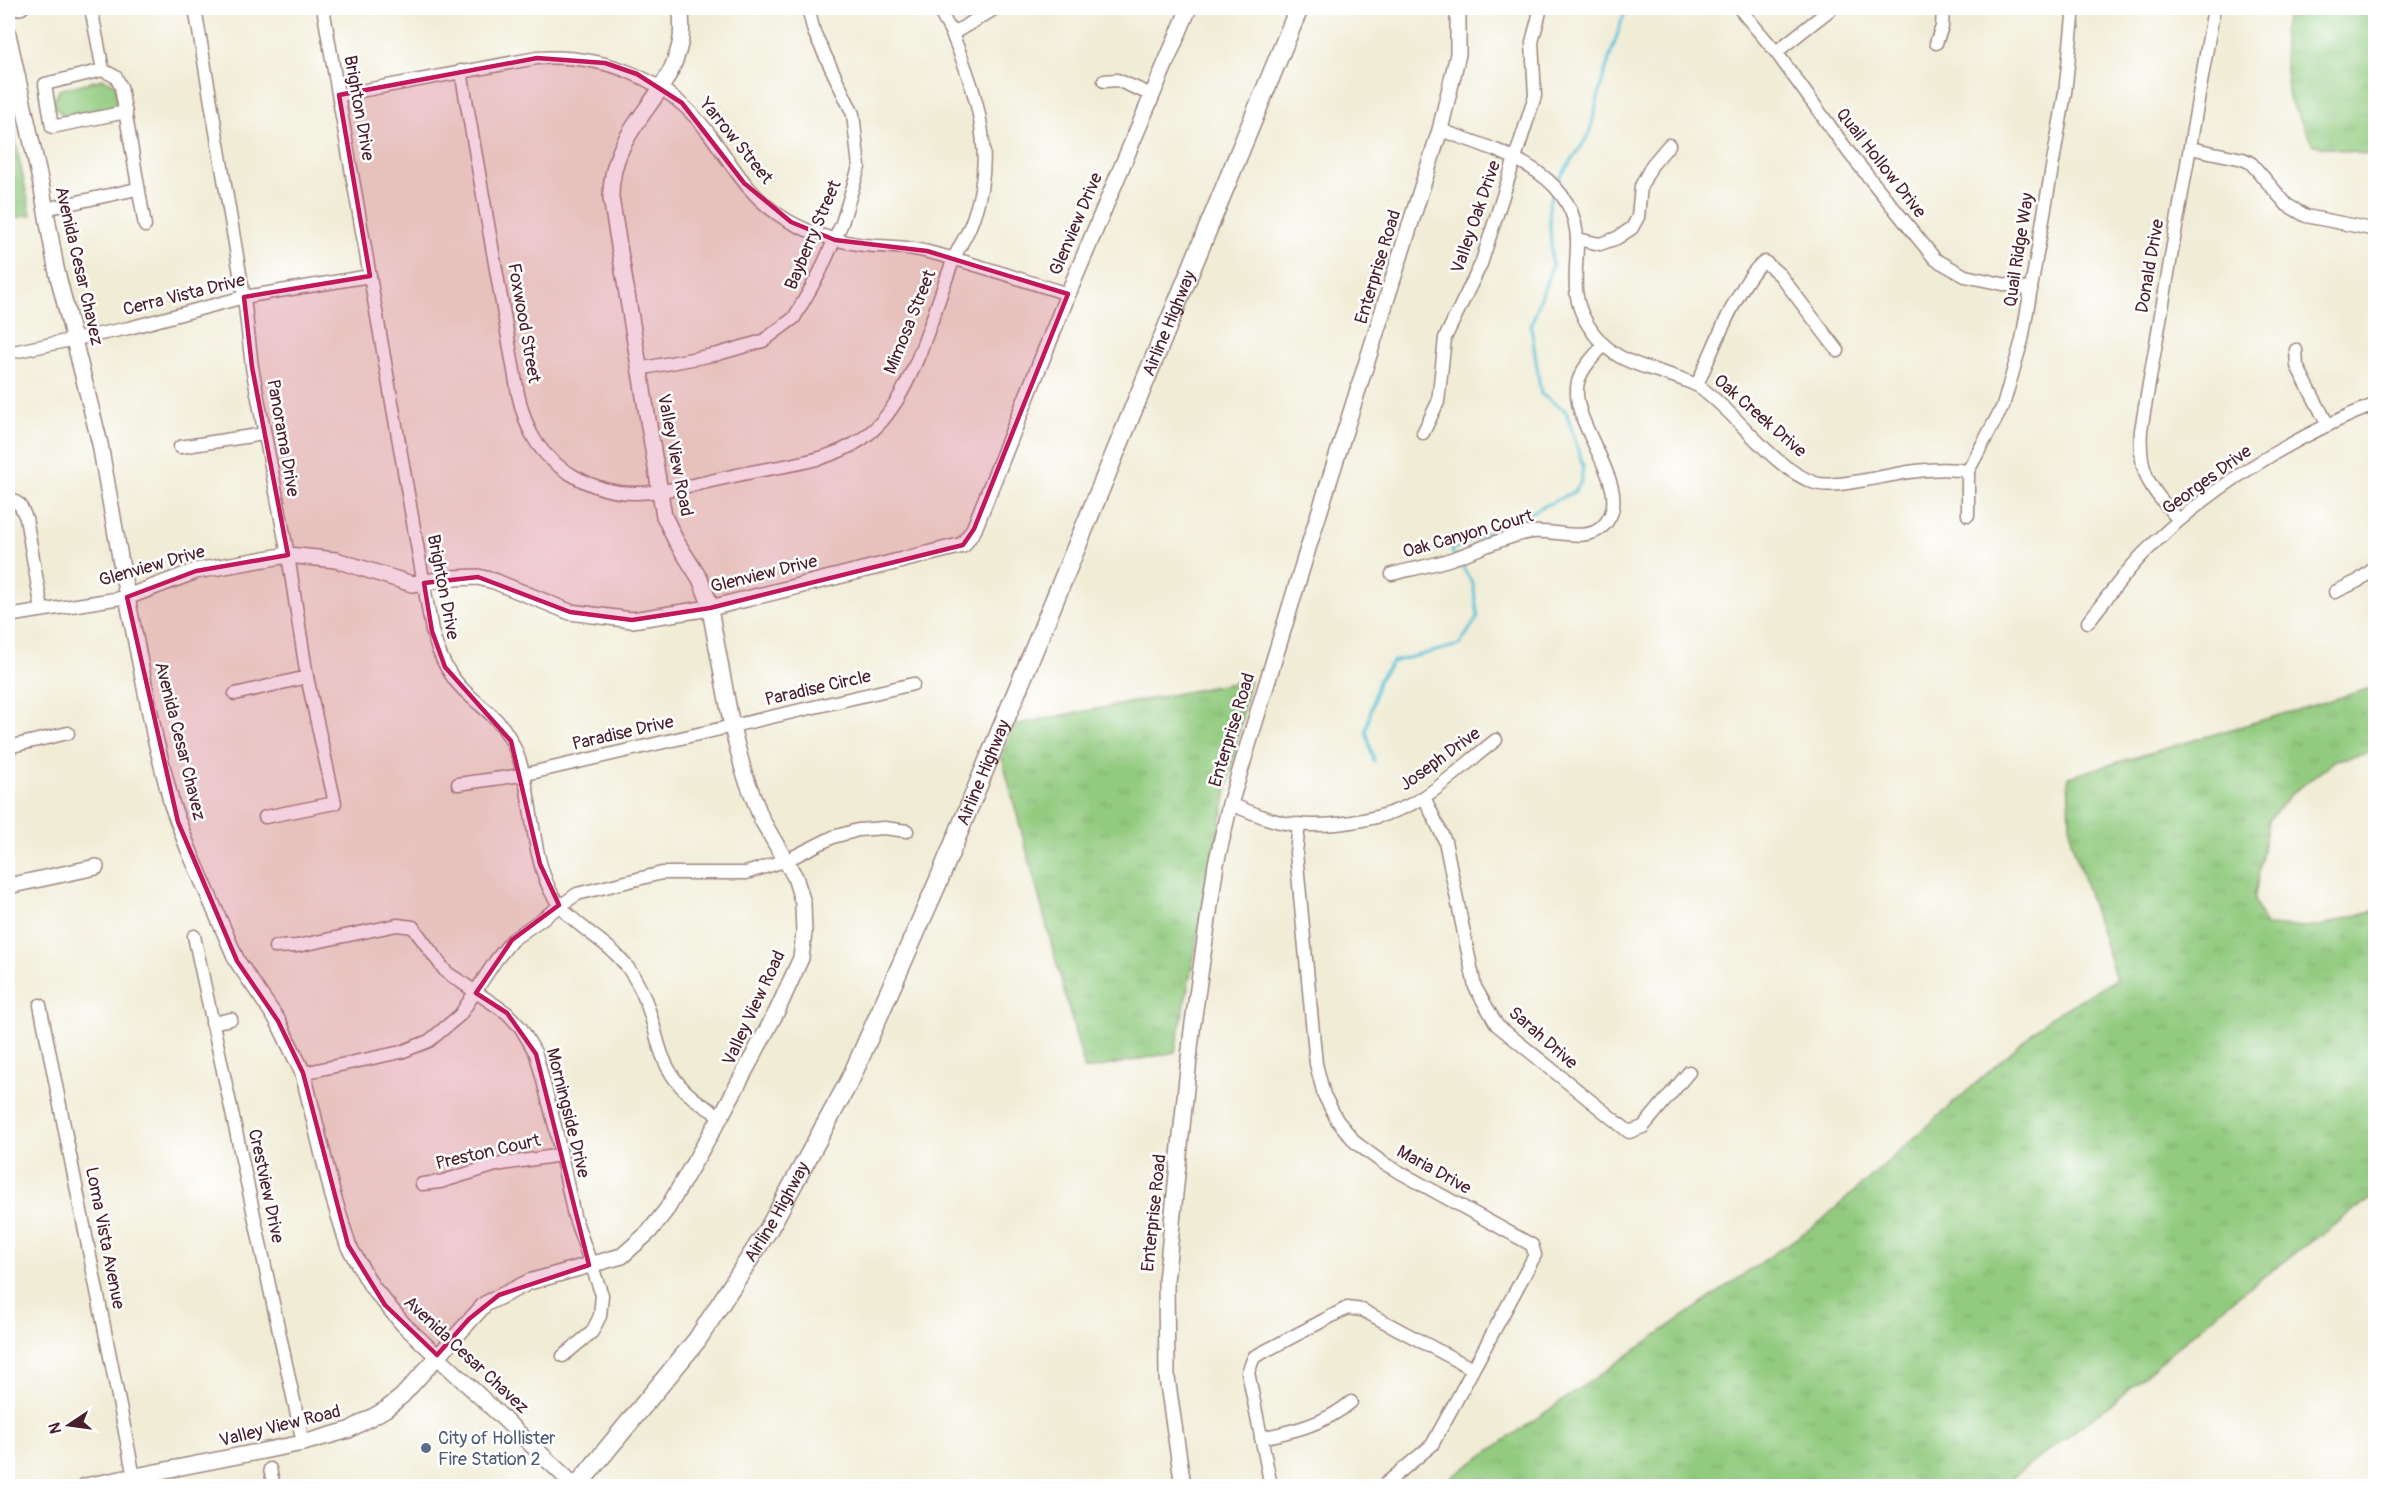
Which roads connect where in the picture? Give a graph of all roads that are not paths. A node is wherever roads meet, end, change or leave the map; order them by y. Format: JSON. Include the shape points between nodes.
{"nodes":[{"id":1,"x":22,"y":8,"type":"edge"},
{"id":2,"x":91,"y":8,"type":"edge"},
{"id":3,"x":195,"y":8,"type":"edge"},
{"id":4,"x":323,"y":8,"type":"edge"},
{"id":5,"x":681,"y":8,"type":"edge"},
{"id":6,"x":808,"y":8,"type":"edge"},
{"id":7,"x":938,"y":8,"type":"edge"},
{"id":8,"x":996,"y":8,"type":"edge"},
{"id":9,"x":1189,"y":8,"type":"edge"},
{"id":10,"x":1299,"y":8,"type":"edge"},
{"id":11,"x":1458,"y":8,"type":"edge"},
{"id":12,"x":1541,"y":8,"type":"edge"},
{"id":13,"x":1739,"y":8,"type":"edge"},
{"id":14,"x":1832,"y":8,"type":"edge"},
{"id":15,"x":1943,"y":8,"type":"edge"},
{"id":16,"x":2074,"y":8,"type":"edge"},
{"id":17,"x":2214,"y":8,"type":"edge"},
{"id":18,"x":8,"y":10,"type":"edge"},
{"id":19,"x":8,"y":34,"type":"edge"},
{"id":20,"x":952,"y":34,"type":"junction"},
{"id":21,"x":1936,"y":43,"type":"dead end"},
{"id":22,"x":1776,"y":52,"type":"junction"},
{"id":23,"x":103,"y":70,"type":"junction"},
{"id":24,"x":461,"y":71,"type":"junction"},
{"id":25,"x":1104,"y":81,"type":"dead end"},
{"id":26,"x":660,"y":87,"type":"junction"},
{"id":27,"x":339,"y":95,"type":"junction"},
{"id":28,"x":1152,"y":95,"type":"junction"},
{"id":29,"x":126,"y":112,"type":"junction"},
{"id":30,"x":1440,"y":130,"type":"junction"},
{"id":31,"x":1669,"y":145,"type":"dead end"},
{"id":32,"x":2190,"y":148,"type":"junction"},
{"id":33,"x":1515,"y":160,"type":"junction"},
{"id":34,"x":137,"y":189,"type":"junction"},
{"id":35,"x":45,"y":209,"type":"junction"},
{"id":36,"x":145,"y":226,"type":"dead end"},
{"id":37,"x":2376,"y":230,"type":"edge"},
{"id":38,"x":1577,"y":239,"type":"junction"},
{"id":39,"x":835,"y":240,"type":"junction"},
{"id":40,"x":953,"y":260,"type":"junction"},
{"id":41,"x":370,"y":276,"type":"junction"},
{"id":42,"x":2031,"y":290,"type":"junction"},
{"id":43,"x":1068,"y":294,"type":"junction"},
{"id":44,"x":244,"y":297,"type":"junction"},
{"id":45,"x":76,"y":341,"type":"junction"},
{"id":46,"x":1604,"y":345,"type":"junction"},
{"id":47,"x":2296,"y":350,"type":"dead end"},
{"id":48,"x":1838,"y":351,"type":"dead end"},
{"id":49,"x":8,"y":353,"type":"edge"},
{"id":50,"x":639,"y":369,"type":"junction"},
{"id":51,"x":1697,"y":385,"type":"junction"},
{"id":52,"x":2376,"y":404,"type":"edge"},
{"id":53,"x":2328,"y":425,"type":"junction"},
{"id":54,"x":264,"y":434,"type":"junction"},
{"id":55,"x":1423,"y":434,"type":"dead end"},
{"id":56,"x":180,"y":447,"type":"dead end"},
{"id":57,"x":1968,"y":471,"type":"junction"},
{"id":58,"x":659,"y":491,"type":"junction"},
{"id":59,"x":8,"y":497,"type":"edge"},
{"id":60,"x":1968,"y":515,"type":"dead end"},
{"id":61,"x":2179,"y":520,"type":"junction"},
{"id":62,"x":288,"y":555,"type":"junction"},
{"id":63,"x":2376,"y":567,"type":"edge"},
{"id":64,"x":1392,"y":574,"type":"dead end"},
{"id":65,"x":424,"y":583,"type":"junction"},
{"id":66,"x":2335,"y":592,"type":"dead end"},
{"id":67,"x":127,"y":597,"type":"junction"},
{"id":68,"x":710,"y":608,"type":"junction"},
{"id":69,"x":42,"y":610,"type":"junction"},
{"id":70,"x":8,"y":616,"type":"edge"},
{"id":71,"x":2088,"y":622,"type":"dead end"},
{"id":72,"x":307,"y":677,"type":"junction"},
{"id":73,"x":913,"y":684,"type":"dead end"},
{"id":74,"x":235,"y":694,"type":"dead end"},
{"id":75,"x":732,"y":727,"type":"junction"},
{"id":76,"x":68,"y":734,"type":"dead end"},
{"id":77,"x":1496,"y":740,"type":"dead end"},
{"id":78,"x":8,"y":747,"type":"edge"},
{"id":79,"x":522,"y":775,"type":"junction"},
{"id":80,"x":458,"y":784,"type":"dead end"},
{"id":81,"x":1424,"y":797,"type":"junction"},
{"id":82,"x":1230,"y":804,"type":"junction"},
{"id":83,"x":265,"y":817,"type":"dead end"},
{"id":84,"x":1299,"y":824,"type":"junction"},
{"id":85,"x":906,"y":831,"type":"dead end"},
{"id":86,"x":787,"y":860,"type":"junction"},
{"id":87,"x":96,"y":867,"type":"dead end"},
{"id":88,"x":8,"y":886,"type":"edge"},
{"id":89,"x":559,"y":905,"type":"junction"},
{"id":90,"x":194,"y":936,"type":"dead end"},
{"id":91,"x":275,"y":947,"type":"dead end"},
{"id":92,"x":476,"y":993,"type":"junction"},
{"id":93,"x":40,"y":1005,"type":"dead end"},
{"id":94,"x":231,"y":1019,"type":"dead end"},
{"id":95,"x":212,"y":1023,"type":"junction"},
{"id":96,"x":1689,"y":1072,"type":"dead end"},
{"id":97,"x":303,"y":1073,"type":"junction"},
{"id":98,"x":721,"y":1116,"type":"junction"},
{"id":99,"x":561,"y":1155,"type":"junction"},
{"id":100,"x":422,"y":1184,"type":"dead end"},
{"id":101,"x":589,"y":1265,"type":"junction"},
{"id":102,"x":437,"y":1355,"type":"junction"},
{"id":103,"x":563,"y":1356,"type":"dead end"},
{"id":104,"x":1473,"y":1369,"type":"junction"},
{"id":105,"x":1351,"y":1402,"type":"dead end"},
{"id":106,"x":1261,"y":1438,"type":"junction"},
{"id":107,"x":303,"y":1443,"type":"junction"},
{"id":108,"x":270,"y":1469,"type":"dead end"},
{"id":109,"x":134,"y":1477,"type":"junction"},
{"id":110,"x":85,"y":1486,"type":"edge"},
{"id":111,"x":274,"y":1486,"type":"edge"},
{"id":112,"x":576,"y":1486,"type":"edge"},
{"id":113,"x":1183,"y":1486,"type":"edge"},
{"id":114,"x":1271,"y":1486,"type":"edge"},
{"id":115,"x":1383,"y":1486,"type":"edge"}],
"edges":[{"from":1,"to":18,"type":"street"},
{"from":2,"to":23,"type":"street"},
{"from":3,"to":44,"type":"street","name":"Panorama Drive"},
{"from":4,"to":27,"type":"street","name":"Brighton Drive"},
{"from":5,"to":26,"type":"street","name":"Valley View Road","via":[[680,45]]},
{"from":6,"to":39,"type":"street","name":"Bayberry Street","via":[[814,32],[854,114],[858,137],[860,167]]},
{"from":7,"to":20,"type":"street","name":"Mimosa Street"},
{"from":8,"to":20,"type":"street"},
{"from":9,"to":28,"type":"street","name":"Glenview Drive"},
{"from":10,"to":112,"type":"main road","name":"Airline Highway","via":[[938,882],[850,1080],[768,1230],[703,1331]]},
{"from":11,"to":30,"type":"street","name":"Enterprise Road","via":[[1458,54]]},
{"from":12,"to":33,"type":"street","name":"Valley Oak Drive","via":[[1532,42],[1535,96]]},
{"from":13,"to":22,"type":"street","name":"Quail Hollow Drive"},
{"from":14,"to":22,"type":"street"},
{"from":15,"to":21,"type":"street"},
{"from":16,"to":42,"type":"street","name":"Quail Ridge Way","via":[[2065,93]]},
{"from":17,"to":32,"type":"street","name":"Donald Drive"},
{"from":19,"to":35,"type":"street","name":"Avenida Cesar Chavez"},
{"from":20,"to":40,"type":"street","name":"Mimosa Street","via":[[982,125],[984,147],[975,213]]},
{"from":22,"to":42,"type":"street","name":"Quail Hollow Drive","via":[[1850,154],[1935,259],[1965,276]]},
{"from":23,"to":29,"type":"street","via":[[116,77]]},
{"from":23,"to":29,"type":"street","via":[[45,84],[52,127]]},
{"from":24,"to":26,"type":"street","name":"Yarrow Street","via":[[501,62],[562,56],[631,71]]},
{"from":24,"to":27,"type":"street","name":"Yarrow Street"},
{"from":24,"to":58,"type":"street","name":"Foxwood Street","via":[[518,394],[530,432],[550,458],[581,480],[622,492]]},
{"from":25,"to":28,"type":"street","via":[[1117,80]]},
{"from":26,"to":39,"type":"street","name":"Yarrow Street","via":[[696,118],[766,206],[791,222]]},
{"from":26,"to":50,"type":"street","name":"Valley View Road","via":[[621,145],[610,183]]},
{"from":27,"to":41,"type":"street","name":"Brighton Drive"},
{"from":28,"to":43,"type":"street","name":"Glenview Drive"},
{"from":29,"to":34,"type":"street"},
{"from":30,"to":33,"type":"street","name":"Oak Creek Drive"},
{"from":30,"to":82,"type":"street","name":"Enterprise Road"},
{"from":31,"to":38,"type":"street","via":[[1641,186],[1638,217],[1632,228],[1600,244]]},
{"from":32,"to":37,"type":"street","via":[[2243,159],[2287,205],[2306,216]]},
{"from":32,"to":61,"type":"street","name":"Donald Drive","via":[[2147,384],[2140,445],[2146,479]]},
{"from":33,"to":38,"type":"street","name":"Oak Creek Drive","via":[[1560,189],[1573,213]]},
{"from":33,"to":55,"type":"street","name":"Valley Oak Drive","via":[[1481,264],[1449,326],[1438,402]]},
{"from":34,"to":35,"type":"street"},
{"from":34,"to":36,"type":"street"},
{"from":35,"to":45,"type":"street","name":"Avenida Cesar Chavez"},
{"from":38,"to":46,"type":"street","name":"Oak Creek Drive","via":[[1576,299],[1589,328]]},
{"from":39,"to":40,"type":"street","name":"Yarrow Street","via":[[927,251]]},
{"from":39,"to":50,"type":"street","name":"Bayberry Street","via":[[806,300],[794,318],[777,332],[742,348]]},
{"from":40,"to":43,"type":"street","name":"Yarrow Street"},
{"from":40,"to":58,"type":"street","name":"Mimosa Street","via":[[903,388],[871,432],[830,455]]},
{"from":41,"to":44,"type":"street","name":"Cerra Vista Drive"},
{"from":41,"to":65,"type":"street","name":"Brighton Drive"},
{"from":42,"to":57,"type":"street","name":"Quail Ridge Way","via":[[2003,406]]},
{"from":43,"to":68,"type":"street","name":"Glenview Drive","via":[[974,529],[963,545]]},
{"from":44,"to":45,"type":"street","name":"Cerra Vista Drive"},
{"from":44,"to":54,"type":"street","name":"Panorama Drive"},
{"from":45,"to":49,"type":"street","name":"Cerra Vista Drive"},
{"from":45,"to":67,"type":"street","name":"Avenida Cesar Chavez","via":[[115,519]]},
{"from":46,"to":51,"type":"street","name":"Oak Creek Drive","via":[[1639,367]]},
{"from":46,"to":64,"type":"street","name":"Oak Canyon Court","via":[[1581,374],[1577,393],[1584,422],[1615,491],[1611,515],[1602,527],[1591,533],[1532,532]]},
{"from":47,"to":53,"type":"street","via":[[2297,366]]},
{"from":48,"to":51,"type":"street","via":[[1780,275],[1765,262],[1747,280],[1732,307]]},
{"from":50,"to":58,"type":"street","name":"Valley View Road"},
{"from":51,"to":57,"type":"street","name":"Oak Creek Drive","via":[[1783,466],[1816,483],[1912,471]]},
{"from":52,"to":53,"type":"street","name":"Georges Drive"},
{"from":53,"to":61,"type":"street","name":"Georges Drive","via":[[2256,466]]},
{"from":54,"to":56,"type":"street"},
{"from":54,"to":62,"type":"street","name":"Panorama Drive"},
{"from":57,"to":60,"type":"street"},
{"from":58,"to":68,"type":"street","name":"Valley View Road","via":[[669,527],[700,579]]},
{"from":59,"to":69,"type":"street","via":[[20,506],[26,518]]},
{"from":61,"to":71,"type":"street","name":"Georges Drive","via":[[2141,556]]},
{"from":62,"to":65,"type":"street","name":"Glenview Drive","via":[[336,560],[412,584]]},
{"from":62,"to":67,"type":"street","name":"Glenview Drive","via":[[196,571]]},
{"from":62,"to":72,"type":"street","name":"Panorama Drive"},
{"from":63,"to":66,"type":"street"},
{"from":65,"to":68,"type":"street","name":"Glenview Drive","via":[[451,578],[494,581],[570,612],[607,618],[652,618]]},
{"from":65,"to":79,"type":"street","name":"Brighton Drive","via":[[432,631],[445,667],[507,734]]},
{"from":67,"to":69,"type":"street","name":"Glenview Drive"},
{"from":67,"to":97,"type":"street","name":"Avenida Cesar Chavez","via":[[172,805],[237,962],[278,1021]]},
{"from":68,"to":75,"type":"street","name":"Valley View Road"},
{"from":69,"to":70,"type":"street","name":"Glenview Drive"},
{"from":72,"to":74,"type":"street"},
{"from":72,"to":83,"type":"street","name":"Panorama Drive","via":[[335,803]]},
{"from":73,"to":75,"type":"street","name":"Paradise Circle"},
{"from":75,"to":79,"type":"street","name":"Paradise Drive"},
{"from":75,"to":86,"type":"street","name":"Valley View Road","via":[[752,796]]},
{"from":76,"to":78,"type":"street"},
{"from":77,"to":81,"type":"street","name":"Joseph Drive"},
{"from":79,"to":80,"type":"street","name":"Paradise Drive"},
{"from":79,"to":89,"type":"street","name":"Brighton Drive","via":[[540,864]]},
{"from":81,"to":84,"type":"street","name":"Joseph Drive","via":[[1370,818]]},
{"from":81,"to":96,"type":"street","name":"Sarah Drive","via":[[1445,841],[1475,987],[1497,1026],[1629,1131],[1643,1127]]},
{"from":82,"to":84,"type":"street","name":"Joseph Drive"},
{"from":82,"to":113,"type":"street","name":"Enterprise Road","via":[[1213,880],[1191,1030],[1166,1281],[1167,1378]]},
{"from":84,"to":104,"type":"street","name":"Maria Drive","via":[[1296,853],[1316,1064],[1324,1095],[1337,1120],[1356,1143],[1383,1163],[1532,1245],[1535,1255]]},
{"from":85,"to":86,"type":"street","via":[[858,830],[817,843]]},
{"from":86,"to":89,"type":"street","via":[[746,873],[675,872],[634,879],[588,890]]},
{"from":86,"to":98,"type":"street","name":"Valley View Road","via":[[802,903],[801,958]]},
{"from":87,"to":88,"type":"street"},
{"from":89,"to":92,"type":"street","via":[[512,940]]},
{"from":89,"to":98,"type":"street","name":"Brighton Drive","via":[[627,967],[645,998],[657,1047],[668,1071],[691,1097]]},
{"from":90,"to":95,"type":"street","name":"Crestview Drive"},
{"from":91,"to":92,"type":"street","name":"Morningside Drive","via":[[408,925],[418,931],[446,972]]},
{"from":92,"to":97,"type":"street","via":[[446,1029],[417,1047]]},
{"from":92,"to":99,"type":"street","name":"Morningside Drive","via":[[507,1014],[531,1041]]},
{"from":93,"to":109,"type":"street","name":"Loma Vista Avenue"},
{"from":94,"to":95,"type":"street"},
{"from":95,"to":107,"type":"street","name":"Crestview Drive"},
{"from":97,"to":102,"type":"street","name":"Avenida Cesar Chavez","via":[[348,1245],[385,1305]]},
{"from":98,"to":101,"type":"street","name":"Valley View Road","via":[[667,1209],[649,1232],[622,1256]]},
{"from":99,"to":100,"type":"street","name":"Preston Court","via":[[496,1165]]},
{"from":99,"to":101,"type":"street","name":"Morningside Drive"},
{"from":101,"to":102,"type":"street","name":"Valley View Road","via":[[499,1295],[469,1319]]},
{"from":101,"to":103,"type":"street","name":"Morningside Drive","via":[[602,1295],[600,1316],[582,1343]]},
{"from":102,"to":107,"type":"street","name":"Valley View Road","via":[[386,1409],[349,1430]]},
{"from":102,"to":112,"type":"street","name":"Avenida Cesar Chavez"},
{"from":104,"to":106,"type":"street","via":[[1362,1310],[1347,1308],[1254,1357],[1248,1372]]},
{"from":104,"to":115,"type":"street","name":"Maria Drive","via":[[1432,1445]]},
{"from":105,"to":106,"type":"street","via":[[1333,1417]]},
{"from":106,"to":114,"type":"street"},
{"from":107,"to":109,"type":"street","name":"Valley View Road"},
{"from":108,"to":111,"type":"street"},
{"from":109,"to":110,"type":"street","name":"Valley View Road"}]}
